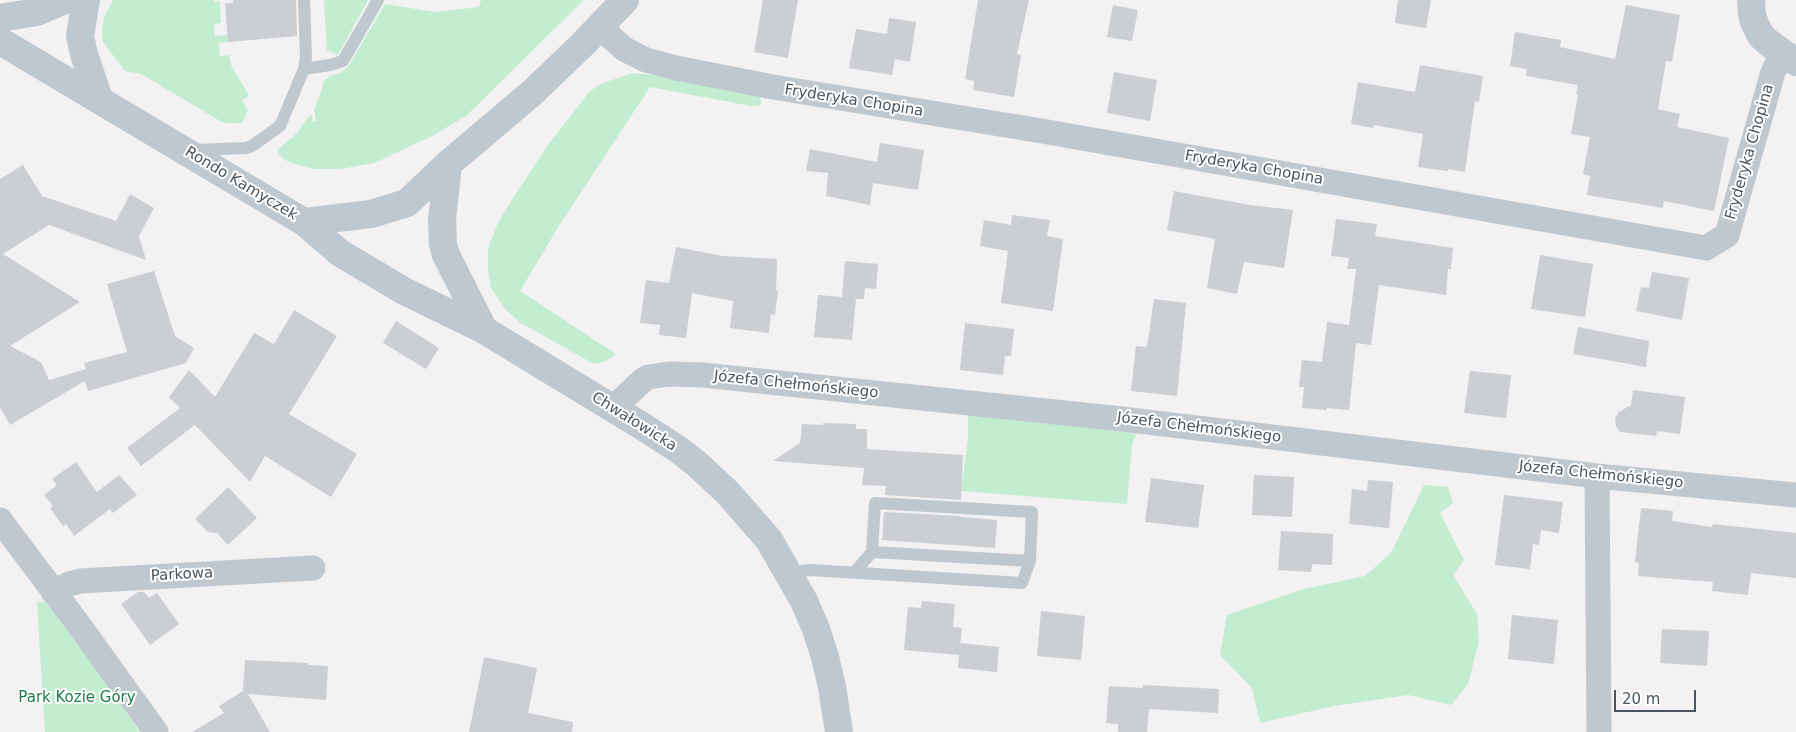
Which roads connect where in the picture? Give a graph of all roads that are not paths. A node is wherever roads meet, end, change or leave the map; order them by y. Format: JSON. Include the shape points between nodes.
{"nodes":[{"id":1,"x":65,"y":0,"type":"edge"},
{"id":2,"x":86,"y":0,"type":"edge"},
{"id":3,"x":304,"y":0,"type":"edge"},
{"id":4,"x":378,"y":0,"type":"edge"},
{"id":5,"x":625,"y":0,"type":"edge"},
{"id":6,"x":1751,"y":0,"type":"edge"},
{"id":7,"x":0,"y":18,"type":"edge"},
{"id":8,"x":600,"y":27,"type":"junction"},
{"id":9,"x":0,"y":40,"type":"edge"},
{"id":10,"x":1789,"y":58,"type":"edge"},
{"id":11,"x":304,"y":69,"type":"junction"},
{"id":12,"x":99,"y":99,"type":"junction"},
{"id":13,"x":184,"y":150,"type":"junction"},
{"id":14,"x":448,"y":164,"type":"junction"},
{"id":15,"x":304,"y":222,"type":"junction"},
{"id":16,"x":484,"y":330,"type":"junction"},
{"id":17,"x":613,"y":408,"type":"junction"},
{"id":18,"x":1597,"y":476,"type":"junction"},
{"id":19,"x":1796,"y":495,"type":"edge"},
{"id":20,"x":0,"y":520,"type":"edge"},
{"id":21,"x":872,"y":552,"type":"junction"},
{"id":22,"x":1030,"y":561,"type":"junction"},
{"id":23,"x":312,"y":568,"type":"dead end"},
{"id":24,"x":855,"y":572,"type":"junction"},
{"id":25,"x":789,"y":573,"type":"junction"},
{"id":26,"x":53,"y":592,"type":"junction"},
{"id":27,"x":156,"y":732,"type":"edge"},
{"id":28,"x":839,"y":732,"type":"edge"},
{"id":29,"x":1599,"y":732,"type":"edge"}],
"edges":[{"from":1,"to":7,"type":"main road","via":[[37,12]]},
{"from":2,"to":12,"type":"main road","via":[[80,36]]},
{"from":3,"to":11,"type":"lane"},
{"from":4,"to":11,"type":"lane","via":[[343,60]]},
{"from":5,"to":8,"type":"main road","name":"Rondo Kamyczek"},
{"from":6,"to":10,"type":"main road","via":[[1752,15],[1761,36]]},
{"from":8,"to":10,"type":"street","name":"Fryderyka Chopina","via":[[624,49],[646,60],[676,68],[1706,248],[1727,235],[1773,72]]},
{"from":8,"to":14,"type":"main road","name":"Rondo Kamyczek","via":[[533,92]]},
{"from":9,"to":12,"type":"main road","name":"Rondo Kamyczek"},
{"from":11,"to":13,"type":"lane","via":[[280,126],[256,144],[246,148]]},
{"from":12,"to":13,"type":"main road","name":"Rondo Kamyczek"},
{"from":13,"to":15,"type":"main road","name":"Rondo Kamyczek"},
{"from":14,"to":15,"type":"main road","name":"Rondo Kamyczek","via":[[407,202],[371,214]]},
{"from":14,"to":16,"type":"main road","via":[[443,244]]},
{"from":15,"to":16,"type":"main road","name":"Chwałowicka","via":[[348,257],[404,291]]},
{"from":16,"to":17,"type":"main road","name":"Chwałowicka"},
{"from":17,"to":18,"type":"street","name":"Józefa Chełmońskiego","via":[[648,377],[703,375],[1122,419]]},
{"from":17,"to":25,"type":"main road","name":"Chwałowicka","via":[[679,450],[713,478],[769,540]]},
{"from":18,"to":19,"type":"street","name":"Józefa Chełmońskiego"},
{"from":18,"to":29,"type":"street"},
{"from":20,"to":26,"type":"street"},
{"from":21,"to":22,"type":"lane"},
{"from":21,"to":22,"type":"lane","via":[[875,503],[1032,512]]},
{"from":21,"to":24,"type":"lane"},
{"from":22,"to":24,"type":"lane","via":[[1022,583]]},
{"from":23,"to":26,"type":"street","name":"Parkowa","via":[[80,581]]},
{"from":24,"to":25,"type":"lane","via":[[810,570]]},
{"from":25,"to":28,"type":"main road","name":"Chwałowicka","via":[[816,629],[825,657]]},
{"from":26,"to":27,"type":"street"}]}
